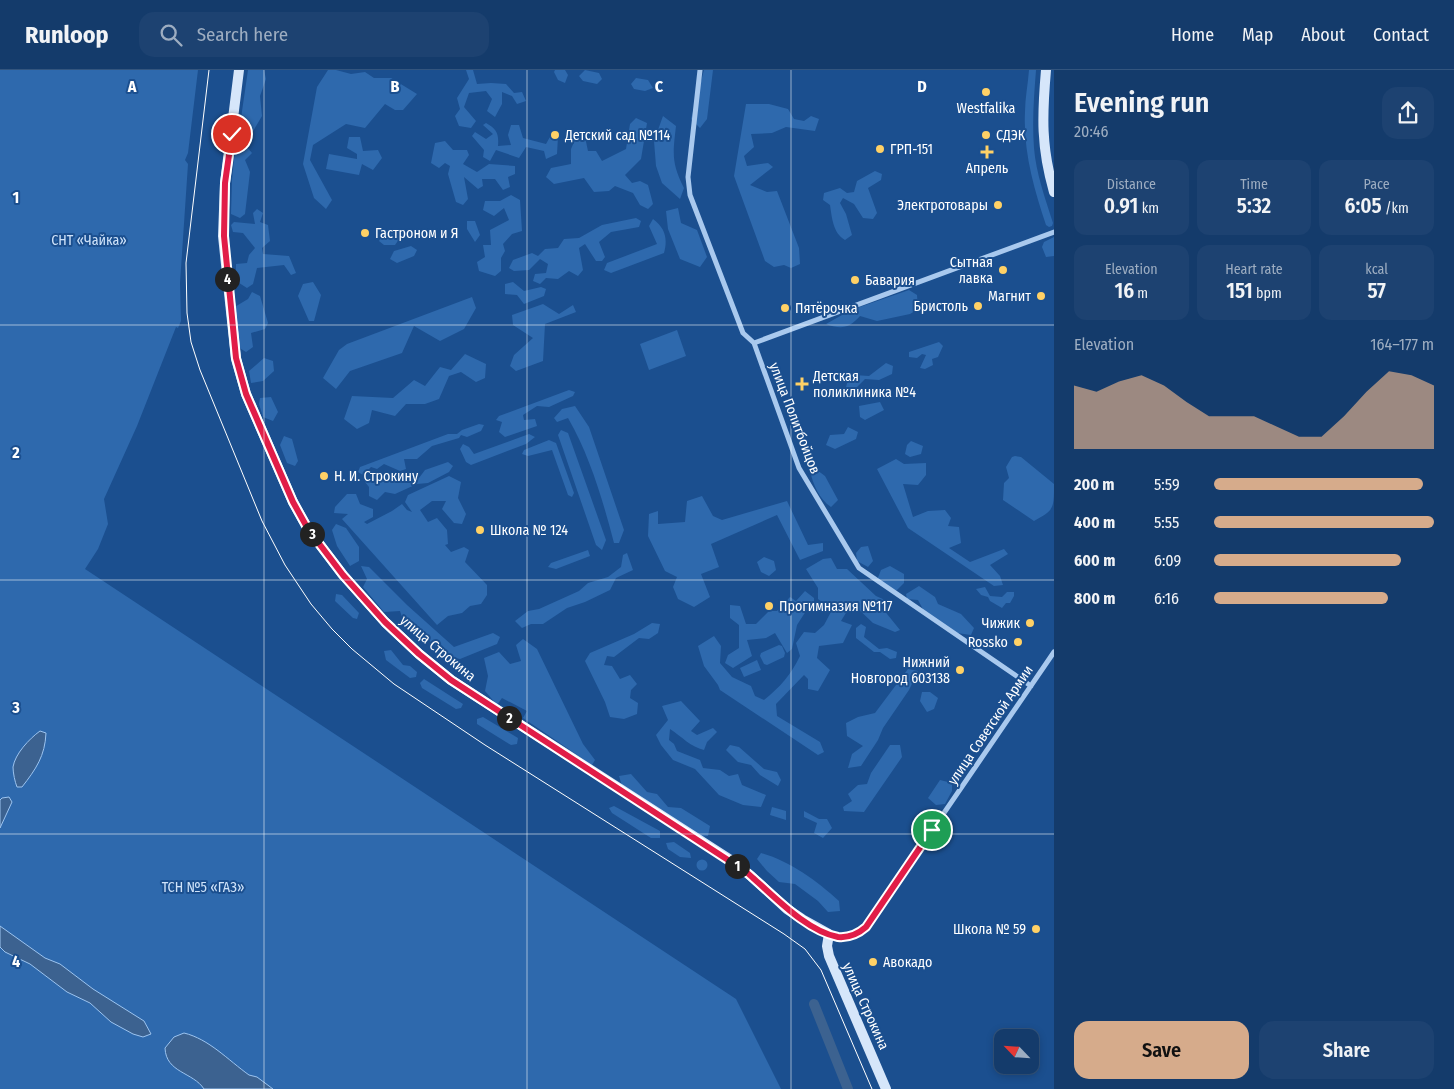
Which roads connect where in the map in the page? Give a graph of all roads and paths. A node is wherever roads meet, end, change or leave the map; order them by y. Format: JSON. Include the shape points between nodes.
{"nodes":[{"id":1,"x":239,"y":70,"type":"edge"},
{"id":2,"x":700,"y":70,"type":"edge"},
{"id":3,"x":1046,"y":70,"type":"edge"},
{"id":4,"x":1054,"y":192,"type":"edge"},
{"id":5,"x":1054,"y":232,"type":"edge"},
{"id":6,"x":754,"y":344,"type":"junction"},
{"id":7,"x":1054,"y":652,"type":"edge"},
{"id":8,"x":1031,"y":686,"type":"junction"},
{"id":9,"x":829,"y":934,"type":"junction"},
{"id":10,"x":886,"y":1089,"type":"edge"}],
"edges":[{"from":1,"to":9,"type":"street","name":"улица Строкина","via":[[225,183],[224,236],[236,358],[246,394],[308,529],[385,622],[451,680],[728,860],[802,919]]},
{"from":2,"to":6,"type":"street","name":"улица Политбойцов","via":[[688,177],[690,195],[743,333]]},
{"from":3,"to":4,"type":"street","via":[[1042,112],[1044,150]]},
{"from":5,"to":6,"type":"street"},
{"from":6,"to":8,"type":"street","name":"улица Политбойцов","via":[[799,468],[859,568]]},
{"from":7,"to":8,"type":"street","name":"улица Советской Армии"},
{"from":8,"to":9,"type":"street","name":"улица Советской Армии","via":[[866,927],[851,936]]},
{"from":9,"to":10,"type":"street","name":"улица Строкина","via":[[829,956]]}]}
